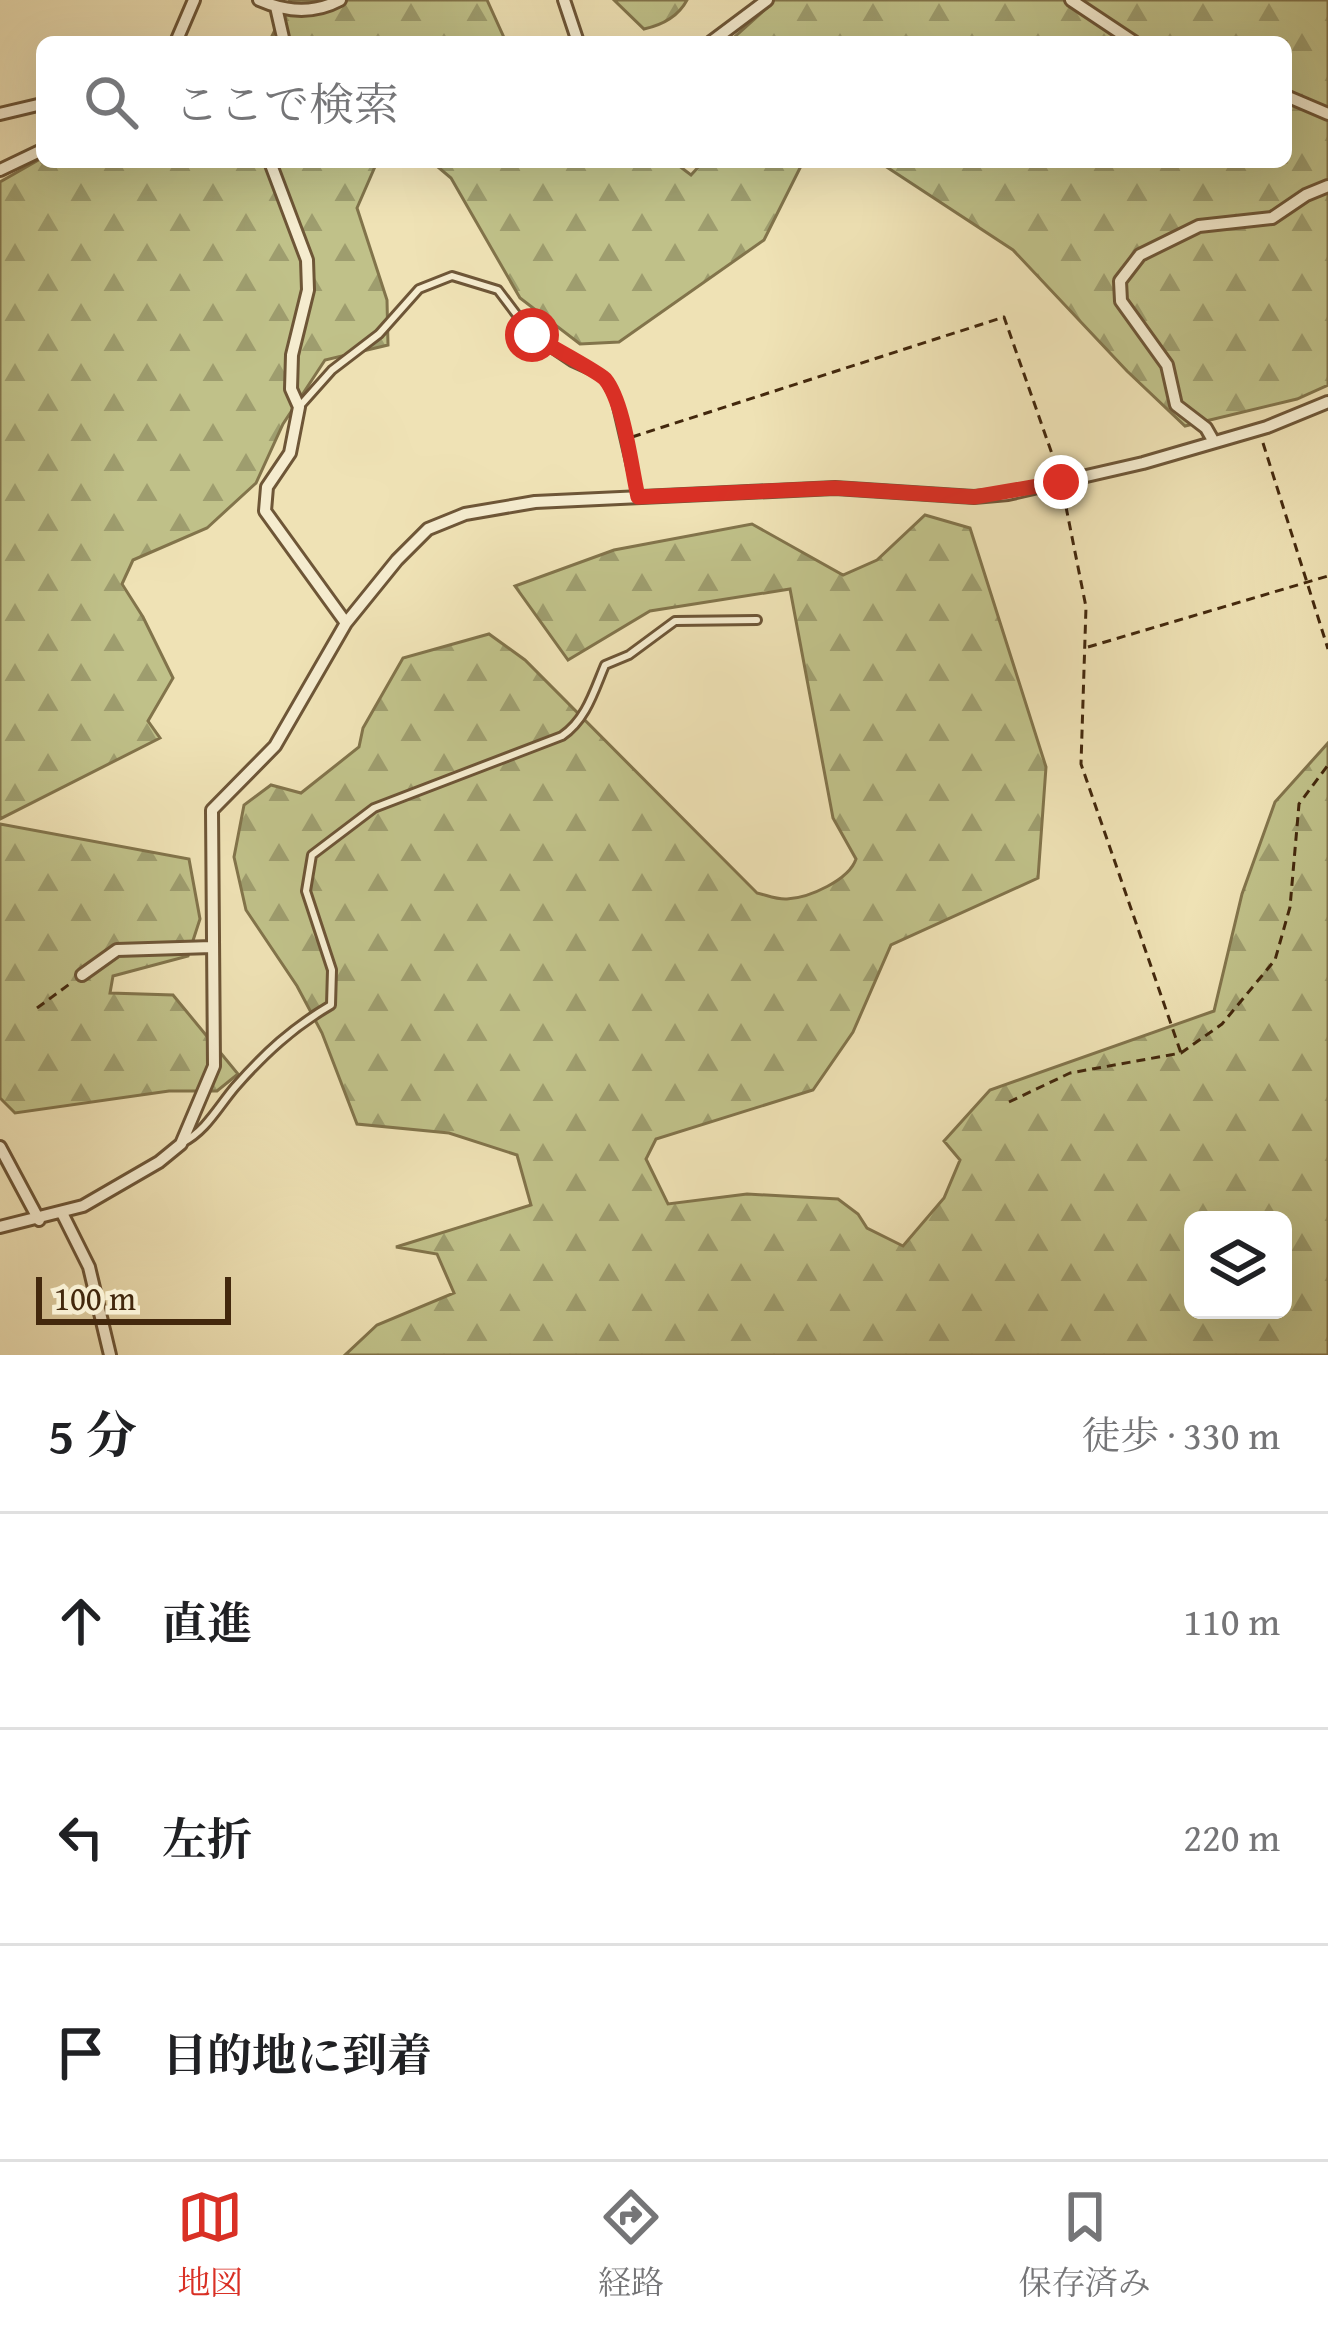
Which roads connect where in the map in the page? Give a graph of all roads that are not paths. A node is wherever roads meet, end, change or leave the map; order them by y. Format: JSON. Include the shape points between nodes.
{"nodes":[{"id":1,"x":194,"y":0,"type":"edge"},
{"id":2,"x":259,"y":0,"type":"edge"},
{"id":3,"x":340,"y":0,"type":"edge"},
{"id":4,"x":564,"y":0,"type":"edge"},
{"id":5,"x":767,"y":0,"type":"edge"},
{"id":6,"x":1071,"y":0,"type":"edge"},
{"id":7,"x":276,"y":7,"type":"junction"},
{"id":8,"x":179,"y":36,"type":"edge"},
{"id":9,"x":283,"y":36,"type":"edge"},
{"id":10,"x":576,"y":36,"type":"edge"},
{"id":11,"x":719,"y":36,"type":"edge"},
{"id":12,"x":1125,"y":36,"type":"edge"},
{"id":13,"x":1292,"y":99,"type":"edge"},
{"id":14,"x":36,"y":105,"type":"edge"},
{"id":15,"x":0,"y":114,"type":"edge"},
{"id":16,"x":1328,"y":114,"type":"edge"},
{"id":17,"x":36,"y":153,"type":"edge"},
{"id":18,"x":272,"y":168,"type":"edge"},
{"id":19,"x":0,"y":170,"type":"edge"},
{"id":20,"x":1328,"y":186,"type":"edge"},
{"id":21,"x":1328,"y":402,"type":"edge"},
{"id":22,"x":299,"y":407,"type":"junction"},
{"id":23,"x":1214,"y":442,"type":"junction"},
{"id":24,"x":638,"y":497,"type":"junction"},
{"id":25,"x":757,"y":620,"type":"dead end"},
{"id":26,"x":346,"y":623,"type":"junction"},
{"id":27,"x":212,"y":947,"type":"junction"},
{"id":28,"x":82,"y":975,"type":"road end"},
{"id":29,"x":181,"y":1144,"type":"junction"},
{"id":30,"x":0,"y":1147,"type":"edge"},
{"id":31,"x":62,"y":1213,"type":"junction"},
{"id":32,"x":39,"y":1220,"type":"junction"},
{"id":33,"x":0,"y":1227,"type":"edge"},
{"id":34,"x":110,"y":1355,"type":"edge"}],
"edges":[{"from":1,"to":8,"type":"street"},
{"from":2,"to":7,"type":"street"},
{"from":3,"to":7,"type":"street","via":[[320,11]]},
{"from":4,"to":10,"type":"street"},
{"from":5,"to":11,"type":"street"},
{"from":6,"to":12,"type":"street"},
{"from":7,"to":9,"type":"street"},
{"from":13,"to":16,"type":"street"},
{"from":14,"to":15,"type":"street"},
{"from":17,"to":19,"type":"street"},
{"from":18,"to":22,"type":"street","via":[[307,260],[290,389]]},
{"from":20,"to":23,"type":"street","via":[[1271,218],[1199,226],[1140,255],[1120,281],[1121,301],[1167,365],[1176,405]]},
{"from":21,"to":23,"type":"street"},
{"from":22,"to":24,"type":"lane","via":[[418,289],[452,276],[499,290],[532,335],[603,376]]},
{"from":22,"to":26,"type":"street","via":[[265,511]]},
{"from":23,"to":24,"type":"street","via":[[974,497],[835,488]]},
{"from":24,"to":26,"type":"street","via":[[490,508],[428,529]]},
{"from":25,"to":29,"type":"lane","via":[[669,624],[605,664],[585,711],[562,736],[374,808],[311,855],[306,891],[332,970],[331,1005],[289,1030]]},
{"from":26,"to":27,"type":"street","via":[[275,746],[212,810]]},
{"from":27,"to":28,"type":"street","via":[[117,950]]},
{"from":27,"to":29,"type":"street","via":[[214,1066]]},
{"from":29,"to":31,"type":"street"},
{"from":30,"to":32,"type":"street"},
{"from":31,"to":32,"type":"street"},
{"from":31,"to":34,"type":"street","via":[[88,1268]]},
{"from":32,"to":33,"type":"street"}]}
